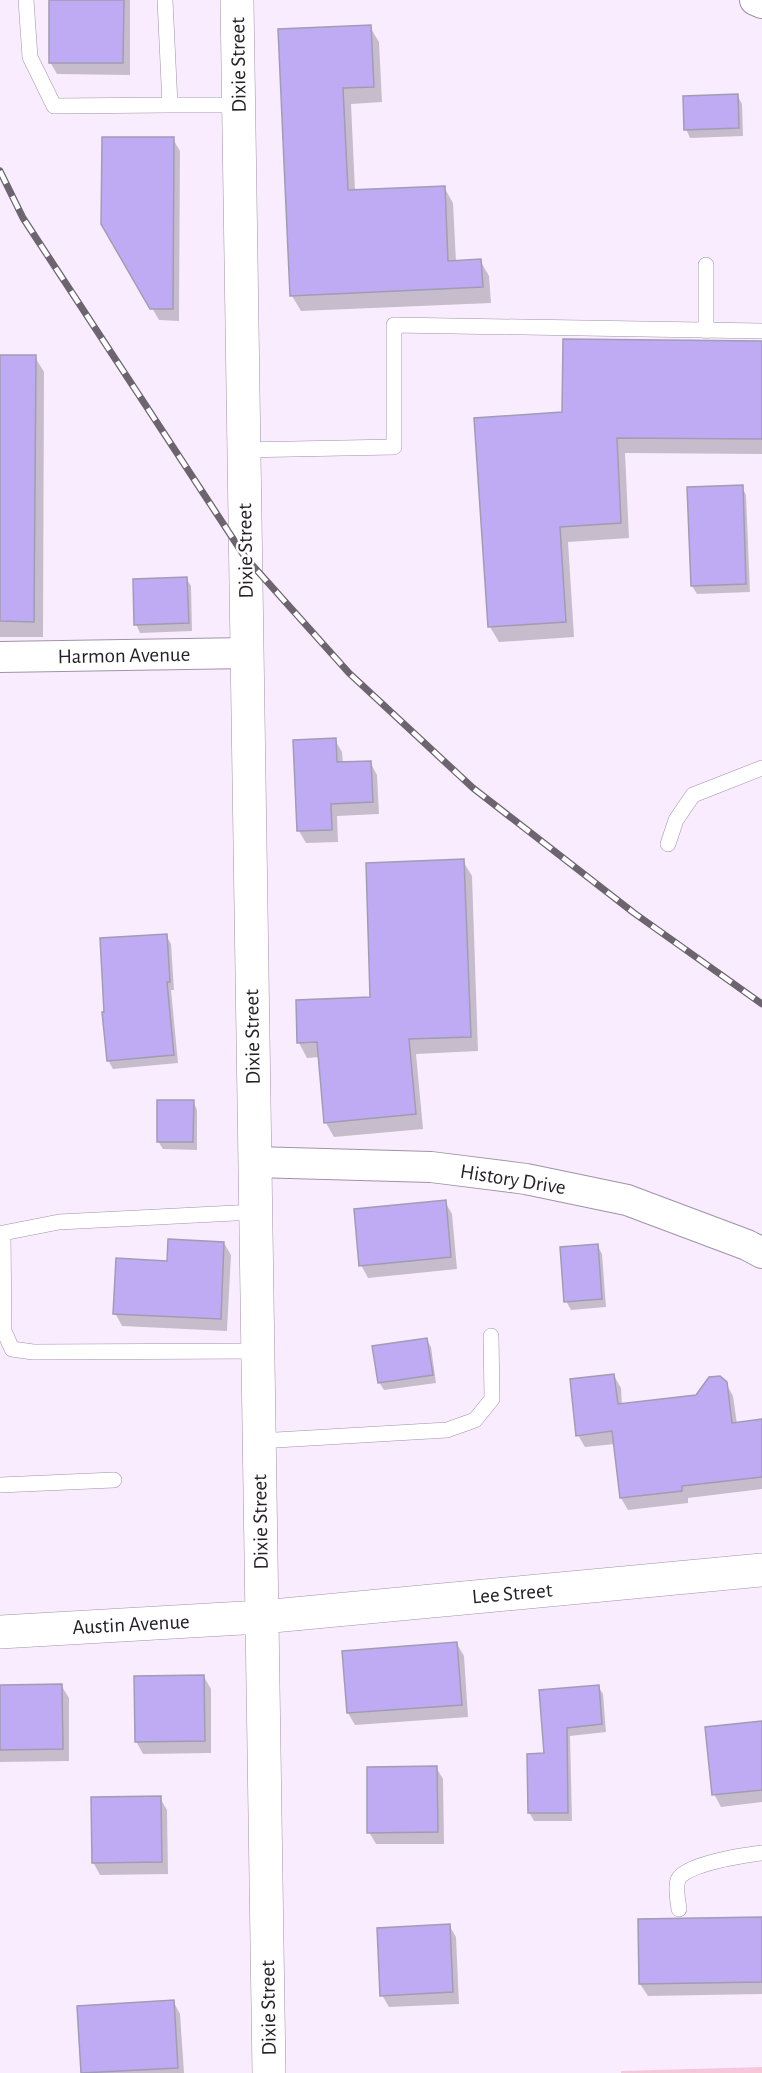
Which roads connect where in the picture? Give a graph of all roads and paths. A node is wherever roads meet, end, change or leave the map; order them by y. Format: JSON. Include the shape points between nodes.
{"nodes":[{"id":1,"x":26,"y":0,"type":"edge"},
{"id":2,"x":165,"y":0,"type":"edge"},
{"id":3,"x":237,"y":0,"type":"edge"},
{"id":4,"x":755,"y":0,"type":"edge"},
{"id":5,"x":762,"y":3,"type":"edge"},
{"id":6,"x":170,"y":105,"type":"junction"},
{"id":7,"x":238,"y":105,"type":"junction"},
{"id":8,"x":706,"y":265,"type":"dead end"},
{"id":9,"x":706,"y":331,"type":"junction"},
{"id":10,"x":762,"y":331,"type":"edge"},
{"id":11,"x":243,"y":450,"type":"junction"},
{"id":12,"x":248,"y":653,"type":"junction"},
{"id":13,"x":0,"y":657,"type":"edge"},
{"id":14,"x":762,"y":768,"type":"edge"},
{"id":15,"x":668,"y":844,"type":"dead end"},
{"id":16,"x":254,"y":1162,"type":"junction"},
{"id":17,"x":255,"y":1212,"type":"junction"},
{"id":18,"x":762,"y":1253,"type":"edge"},
{"id":19,"x":491,"y":1336,"type":"dead end"},
{"id":20,"x":257,"y":1351,"type":"junction"},
{"id":21,"x":259,"y":1441,"type":"junction"},
{"id":22,"x":114,"y":1480,"type":"dead end"},
{"id":23,"x":0,"y":1485,"type":"edge"},
{"id":24,"x":762,"y":1570,"type":"edge"},
{"id":25,"x":262,"y":1617,"type":"junction"},
{"id":26,"x":0,"y":1632,"type":"edge"},
{"id":27,"x":762,"y":1853,"type":"edge"},
{"id":28,"x":679,"y":1909,"type":"dead end"},
{"id":29,"x":269,"y":2073,"type":"edge"}],
"edges":[{"from":1,"to":6,"type":"lane","via":[[30,57],[54,106]]},
{"from":2,"to":6,"type":"lane"},
{"from":3,"to":7,"type":"street","name":"Dixie Street"},
{"from":4,"to":5,"type":"street"},
{"from":6,"to":7,"type":"lane"},
{"from":7,"to":11,"type":"street","name":"Dixie Street"},
{"from":8,"to":9,"type":"lane"},
{"from":9,"to":10,"type":"lane"},
{"from":9,"to":11,"type":"lane","via":[[394,325],[394,447]]},
{"from":11,"to":12,"type":"street","name":"Dixie Street"},
{"from":12,"to":13,"type":"street","name":"Harmon Avenue"},
{"from":12,"to":16,"type":"street","name":"Dixie Street"},
{"from":14,"to":15,"type":"lane","via":[[693,795],[676,820]]},
{"from":16,"to":17,"type":"street","name":"Dixie Street"},
{"from":16,"to":18,"type":"street","name":"History Drive","via":[[431,1167],[526,1179],[627,1200]]},
{"from":17,"to":20,"type":"street","name":"Dixie Street"},
{"from":17,"to":20,"type":"lane","via":[[58,1222],[3,1233],[4,1331],[12,1348],[33,1352]]},
{"from":19,"to":21,"type":"lane","via":[[492,1399],[475,1420],[447,1430]]},
{"from":20,"to":21,"type":"street","name":"Dixie Street"},
{"from":21,"to":25,"type":"street","name":"Dixie Street"},
{"from":22,"to":23,"type":"lane"},
{"from":24,"to":25,"type":"street","name":"Lee Street"},
{"from":25,"to":26,"type":"street","name":"Austin Avenue"},
{"from":25,"to":29,"type":"street","name":"Dixie Street"},
{"from":27,"to":28,"type":"lane","via":[[686,1871],[678,1880]]}]}
